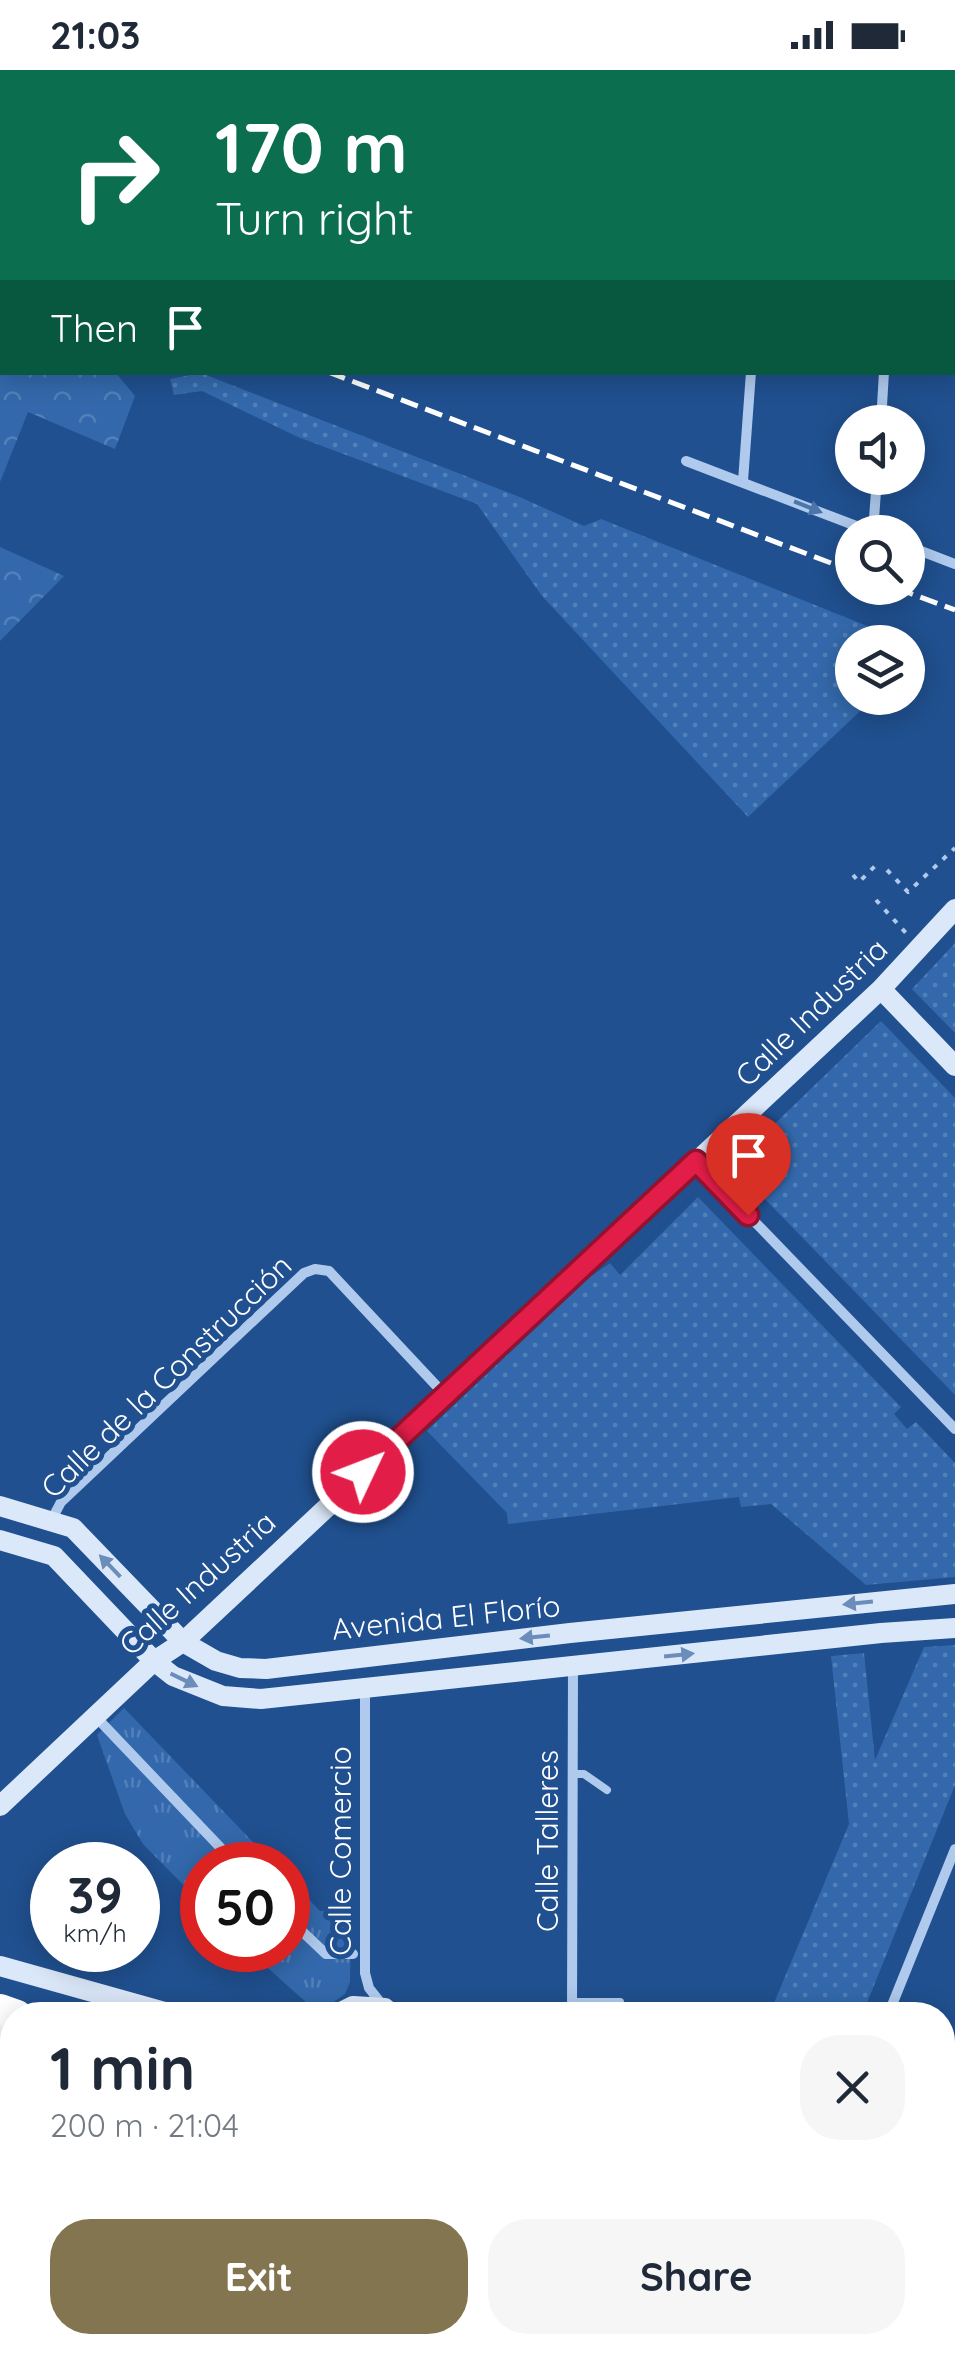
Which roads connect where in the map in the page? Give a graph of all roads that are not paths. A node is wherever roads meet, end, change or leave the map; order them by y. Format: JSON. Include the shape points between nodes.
{"nodes":[{"id":1,"x":751,"y":375,"type":"edge"},
{"id":2,"x":884,"y":375,"type":"edge"},
{"id":3,"x":881,"y":405,"type":"edge"},
{"id":4,"x":686,"y":461,"type":"dead end"},
{"id":5,"x":743,"y":481,"type":"junction"},
{"id":6,"x":835,"y":517,"type":"edge"},
{"id":7,"x":925,"y":553,"type":"edge"},
{"id":8,"x":955,"y":564,"type":"edge"},
{"id":9,"x":955,"y":910,"type":"edge"},
{"id":10,"x":881,"y":989,"type":"junction"},
{"id":11,"x":955,"y":1066,"type":"edge"},
{"id":12,"x":696,"y":1161,"type":"junction"},
{"id":13,"x":445,"y":1395,"type":"junction"},
{"id":14,"x":955,"y":1430,"type":"edge"},
{"id":15,"x":0,"y":1506,"type":"edge"},
{"id":16,"x":52,"y":1520,"type":"junction"},
{"id":17,"x":0,"y":1540,"type":"edge"},
{"id":18,"x":43,"y":1552,"type":"junction"},
{"id":19,"x":955,"y":1594,"type":"edge"},
{"id":20,"x":955,"y":1628,"type":"edge"},
{"id":21,"x":570,"y":1634,"type":"junction"},
{"id":22,"x":183,"y":1642,"type":"junction"},
{"id":23,"x":364,"y":1656,"type":"junction"},
{"id":24,"x":154,"y":1661,"type":"junction"},
{"id":25,"x":573,"y":1667,"type":"junction"},
{"id":26,"x":364,"y":1689,"type":"junction"},
{"id":27,"x":96,"y":1717,"type":"junction"},
{"id":28,"x":572,"y":1774,"type":"junction"},
{"id":29,"x":607,"y":1790,"type":"dead end"},
{"id":30,"x":0,"y":1806,"type":"edge"},
{"id":31,"x":215,"y":1842,"type":"edge"},
{"id":32,"x":955,"y":1849,"type":"edge"},
{"id":33,"x":310,"y":1939,"type":"edge"},
{"id":34,"x":353,"y":1954,"type":"dead end"},
{"id":35,"x":0,"y":1966,"type":"edge"},
{"id":36,"x":129,"y":2002,"type":"edge"},
{"id":37,"x":381,"y":2002,"type":"edge"},
{"id":38,"x":572,"y":2002,"type":"joint"},
{"id":39,"x":620,"y":2002,"type":"dead end"},
{"id":40,"x":893,"y":2002,"type":"edge"}],
"edges":[{"from":1,"to":5,"type":"street"},
{"from":2,"to":3,"type":"street"},
{"from":4,"to":5,"type":"street"},
{"from":5,"to":6,"type":"street","one_way":true},
{"from":7,"to":8,"type":"street"},
{"from":9,"to":10,"type":"main road","name":"Calle Industria"},
{"from":10,"to":11,"type":"main road"},
{"from":10,"to":12,"type":"main road","name":"Calle Industria"},
{"from":12,"to":13,"type":"main road","name":"Calle Industria"},
{"from":12,"to":14,"type":"street"},
{"from":13,"to":16,"type":"street","name":"Calle de la Construcción","via":[[330,1271],[315,1268],[61,1502]]},
{"from":13,"to":22,"type":"main road","name":"Calle Industria"},
{"from":15,"to":16,"type":"main road","name":"Avenida El Florío"},
{"from":16,"to":18,"type":"main road"},
{"from":22,"to":16,"type":"main road","name":"Avenida El Florío","one_way":true,"via":[[73,1528]]},
{"from":17,"to":18,"type":"main road","name":"Avenida El Florío"},
{"from":18,"to":24,"type":"main road","name":"Avenida El Florío"},
{"from":19,"to":21,"type":"main road","name":"Avenida El Florío","one_way":true},
{"from":25,"to":20,"type":"main road","name":"Avenida El Florío","one_way":true},
{"from":21,"to":23,"type":"main road","name":"Avenida El Florío","one_way":true},
{"from":21,"to":25,"type":"main road"},
{"from":22,"to":23,"type":"main road","name":"Avenida El Florío","via":[[240,1668]]},
{"from":22,"to":24,"type":"main road","name":"Calle Industria"},
{"from":23,"to":26,"type":"main road"},
{"from":24,"to":26,"type":"main road","name":"Avenida El Florío","one_way":true,"via":[[223,1696]]},
{"from":24,"to":27,"type":"main road","name":"Calle Industria"},
{"from":25,"to":26,"type":"main road","name":"Avenida El Florío"},
{"from":25,"to":28,"type":"street","name":"Calle Talleres"},
{"from":26,"to":37,"type":"street","name":"Calle Comercio","via":[[365,1973]]},
{"from":27,"to":30,"type":"main road","name":"Calle Industria"},
{"from":27,"to":31,"type":"street"},
{"from":28,"to":29,"type":"lane"},
{"from":28,"to":38,"type":"street","name":"Calle Talleres"},
{"from":32,"to":40,"type":"street"},
{"from":33,"to":34,"type":"street","via":[[326,1954]]},
{"from":35,"to":36,"type":"main road"},
{"from":38,"to":39,"type":"lane"}]}
